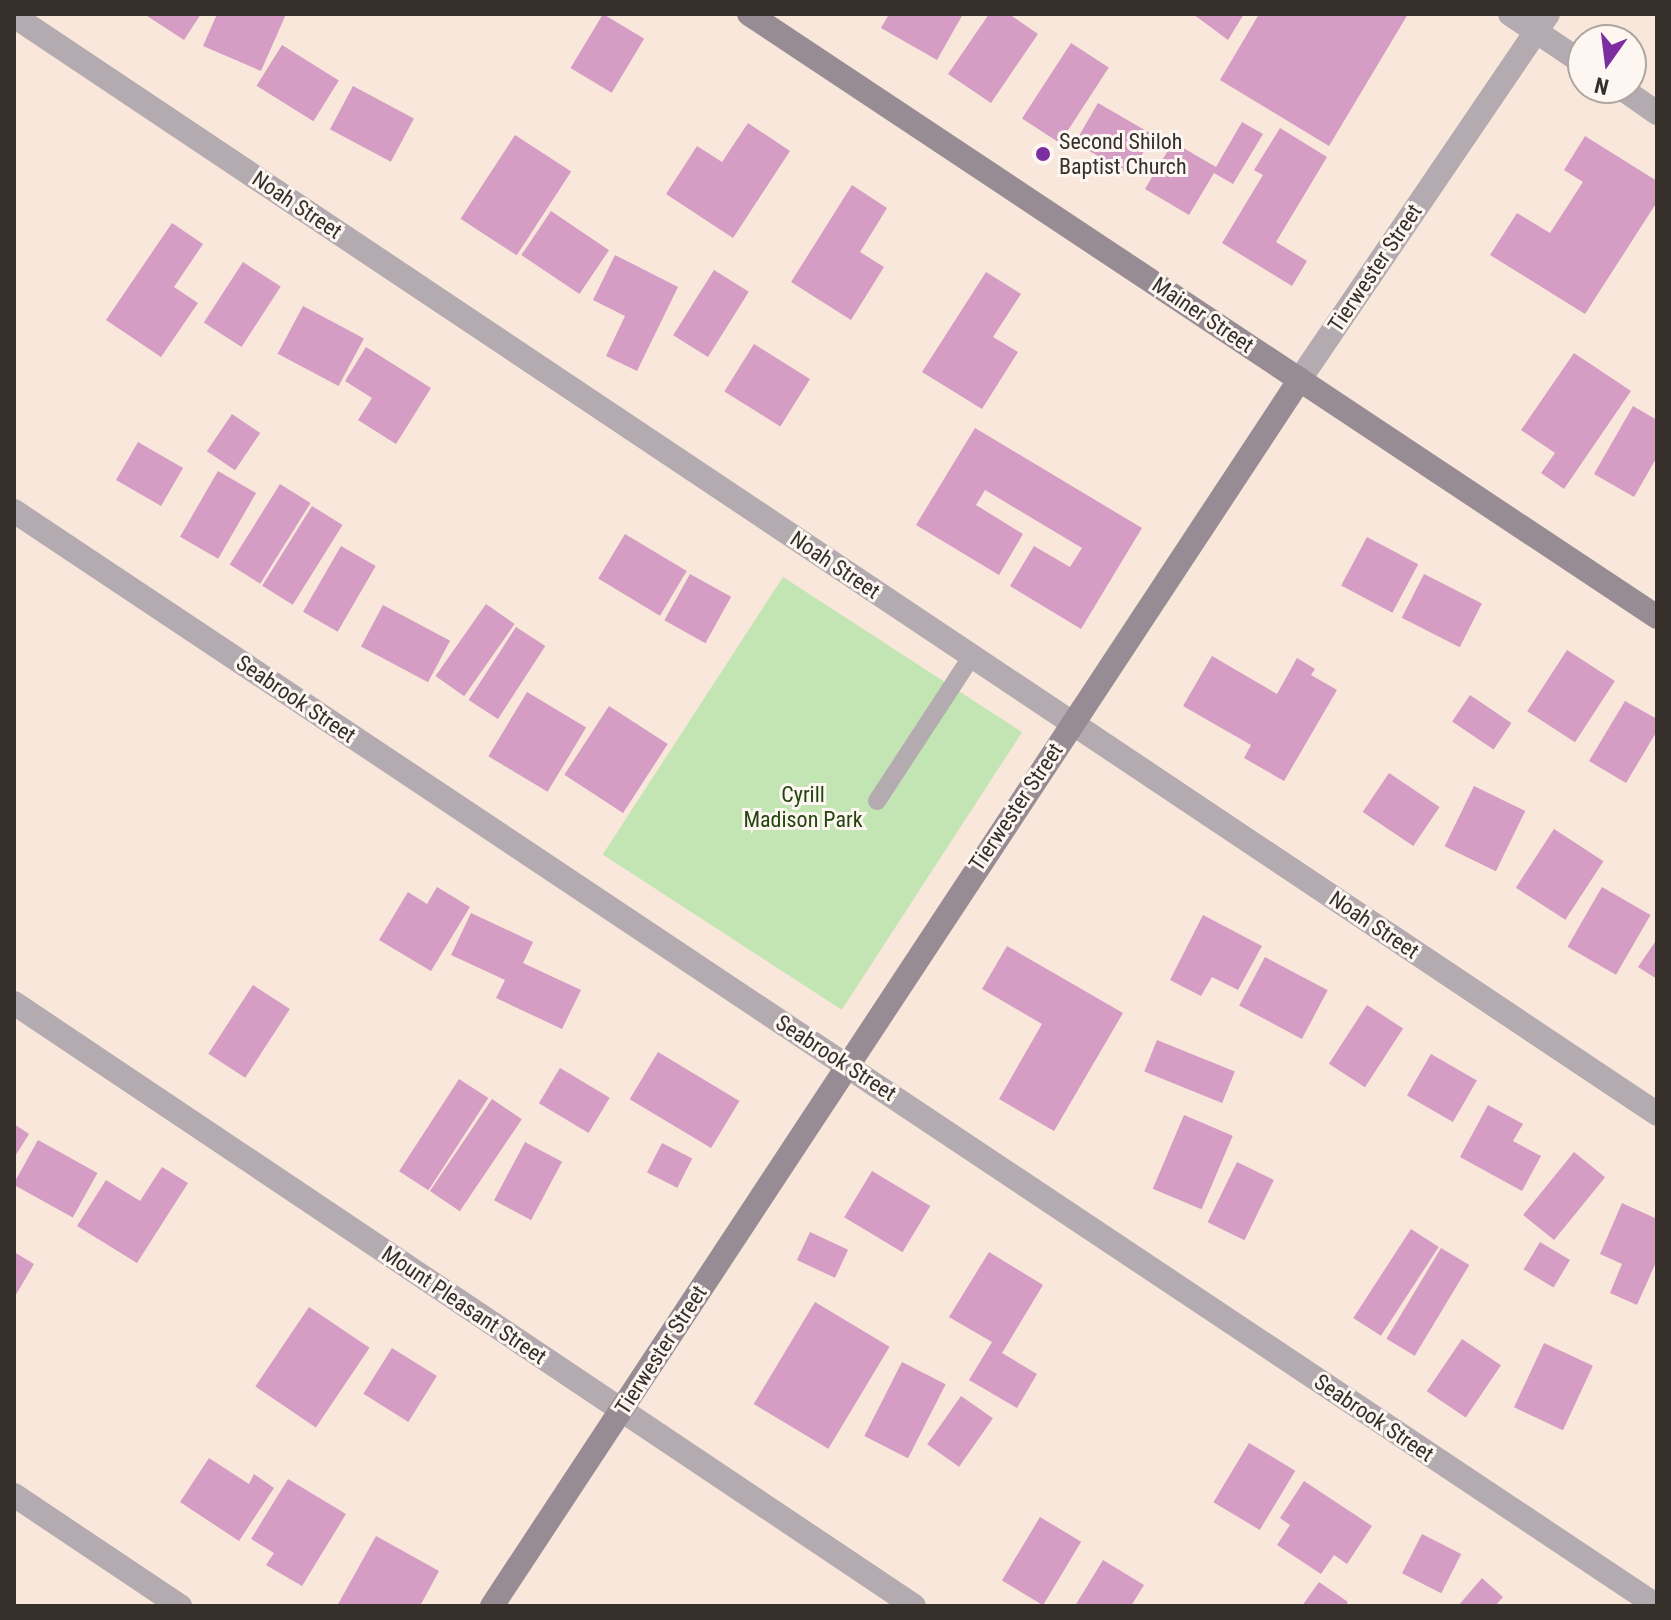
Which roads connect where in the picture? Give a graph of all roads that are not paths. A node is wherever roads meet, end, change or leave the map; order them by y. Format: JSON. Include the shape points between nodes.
{"nodes":[{"id":1,"x":749,"y":14,"type":"edge"},
{"id":2,"x":1510,"y":14,"type":"edge"},
{"id":3,"x":14,"y":16,"type":"edge"},
{"id":4,"x":1542,"y":23,"type":"edge"},
{"id":5,"x":1567,"y":47,"type":"edge"},
{"id":6,"x":1300,"y":379,"type":"junction"},
{"id":7,"x":14,"y":511,"type":"edge"},
{"id":8,"x":1657,"y":617,"type":"edge"},
{"id":9,"x":972,"y":656,"type":"junction"},
{"id":10,"x":1072,"y":723,"type":"junction"},
{"id":11,"x":877,"y":801,"type":"dead end"},
{"id":12,"x":14,"y":1003,"type":"edge"},
{"id":13,"x":845,"y":1064,"type":"junction"},
{"id":14,"x":1657,"y":1114,"type":"edge"},
{"id":15,"x":621,"y":1411,"type":"junction"},
{"id":16,"x":14,"y":1495,"type":"edge"},
{"id":17,"x":180,"y":1606,"type":"edge"},
{"id":18,"x":492,"y":1606,"type":"edge"},
{"id":19,"x":914,"y":1606,"type":"edge"},
{"id":20,"x":1657,"y":1606,"type":"edge"}],
"edges":[{"from":1,"to":6,"type":"street","name":"Mainer Street"},
{"from":2,"to":4,"type":"street"},
{"from":3,"to":9,"type":"street","name":"Noah Street"},
{"from":4,"to":5,"type":"street"},
{"from":4,"to":6,"type":"street","name":"Tierwester Street"},
{"from":6,"to":8,"type":"street","name":"Mainer Street"},
{"from":6,"to":10,"type":"street","name":"Tierwester Street"},
{"from":7,"to":13,"type":"street","name":"Seabrook Street"},
{"from":9,"to":10,"type":"street","name":"Noah Street"},
{"from":9,"to":11,"type":"lane"},
{"from":10,"to":13,"type":"street","name":"Tierwester Street"},
{"from":10,"to":14,"type":"street","name":"Noah Street"},
{"from":12,"to":15,"type":"street","name":"Mount Pleasant Street"},
{"from":13,"to":15,"type":"street","name":"Tierwester Street"},
{"from":13,"to":20,"type":"street","name":"Seabrook Street"},
{"from":15,"to":18,"type":"street","name":"Tierwester Street"},
{"from":15,"to":19,"type":"street","name":"Mount Pleasant Street"},
{"from":16,"to":17,"type":"street"}]}
